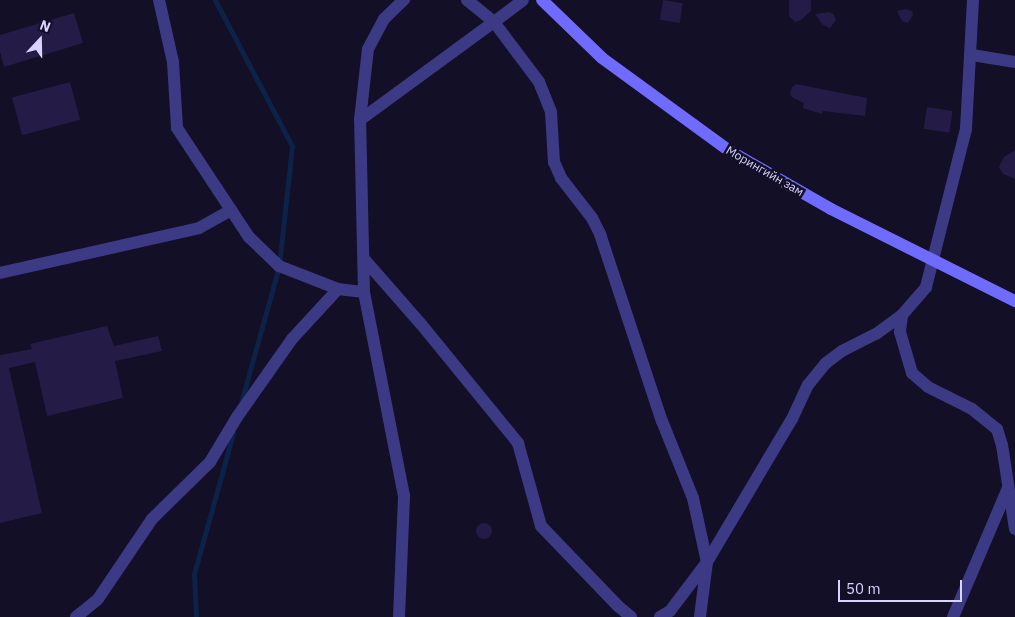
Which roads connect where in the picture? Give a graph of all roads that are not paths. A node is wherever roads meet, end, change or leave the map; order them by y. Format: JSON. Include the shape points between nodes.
{"nodes":[{"id":1,"x":159,"y":0,"type":"edge"},
{"id":2,"x":404,"y":0,"type":"edge"},
{"id":3,"x":467,"y":0,"type":"edge"},
{"id":4,"x":523,"y":0,"type":"edge"},
{"id":5,"x":542,"y":0,"type":"edge"},
{"id":6,"x":973,"y":0,"type":"edge"},
{"id":7,"x":494,"y":22,"type":"junction"},
{"id":8,"x":972,"y":55,"type":"junction"},
{"id":9,"x":1015,"y":62,"type":"edge"},
{"id":10,"x":360,"y":120,"type":"junction"},
{"id":11,"x":231,"y":210,"type":"junction"},
{"id":12,"x":364,"y":259,"type":"junction"},
{"id":13,"x":933,"y":260,"type":"junction"},
{"id":14,"x":0,"y":273,"type":"edge"},
{"id":15,"x":338,"y":289,"type":"junction"},
{"id":16,"x":364,"y":292,"type":"junction"},
{"id":17,"x":1015,"y":301,"type":"edge"},
{"id":18,"x":902,"y":315,"type":"junction"},
{"id":19,"x":1008,"y":487,"type":"junction"},
{"id":20,"x":1015,"y":529,"type":"edge"},
{"id":21,"x":707,"y":562,"type":"junction"},
{"id":22,"x":76,"y":617,"type":"edge"},
{"id":23,"x":399,"y":617,"type":"edge"},
{"id":24,"x":631,"y":617,"type":"edge"},
{"id":25,"x":660,"y":617,"type":"edge"},
{"id":26,"x":700,"y":617,"type":"edge"},
{"id":27,"x":953,"y":617,"type":"edge"}],
"edges":[{"from":1,"to":11,"type":"street","via":[[173,62],[177,128]]},
{"from":2,"to":10,"type":"street","via":[[384,19],[368,49]]},
{"from":3,"to":7,"type":"street"},
{"from":4,"to":7,"type":"street"},
{"from":5,"to":13,"type":"main road","name":"Морингийн зам","via":[[602,58],[728,150],[831,209]]},
{"from":6,"to":8,"type":"street"},
{"from":7,"to":10,"type":"street"},
{"from":7,"to":21,"type":"street","via":[[539,82],[551,112],[554,162],[600,234],[662,420],[693,498]]},
{"from":8,"to":9,"type":"street"},
{"from":8,"to":13,"type":"street","via":[[966,129]]},
{"from":10,"to":12,"type":"street"},
{"from":11,"to":14,"type":"street","via":[[199,228]]},
{"from":11,"to":15,"type":"street","via":[[249,237],[279,266]]},
{"from":12,"to":16,"type":"street"},
{"from":12,"to":24,"type":"street","via":[[518,443],[541,526]]},
{"from":13,"to":17,"type":"main road","name":"Морингийн зам"},
{"from":13,"to":18,"type":"street","via":[[926,287]]},
{"from":15,"to":16,"type":"street"},
{"from":15,"to":22,"type":"street","via":[[292,339],[210,462],[152,519],[98,599]]},
{"from":16,"to":23,"type":"street","via":[[404,496]]},
{"from":18,"to":19,"type":"street","via":[[900,332],[912,373],[928,387],[972,409],[996,429],[1002,445]]},
{"from":18,"to":21,"type":"street","via":[[876,334],[842,351],[826,363],[808,385],[792,419]]},
{"from":19,"to":20,"type":"street"},
{"from":19,"to":27,"type":"street"},
{"from":21,"to":25,"type":"street","via":[[670,611]]},
{"from":21,"to":26,"type":"street"}]}
